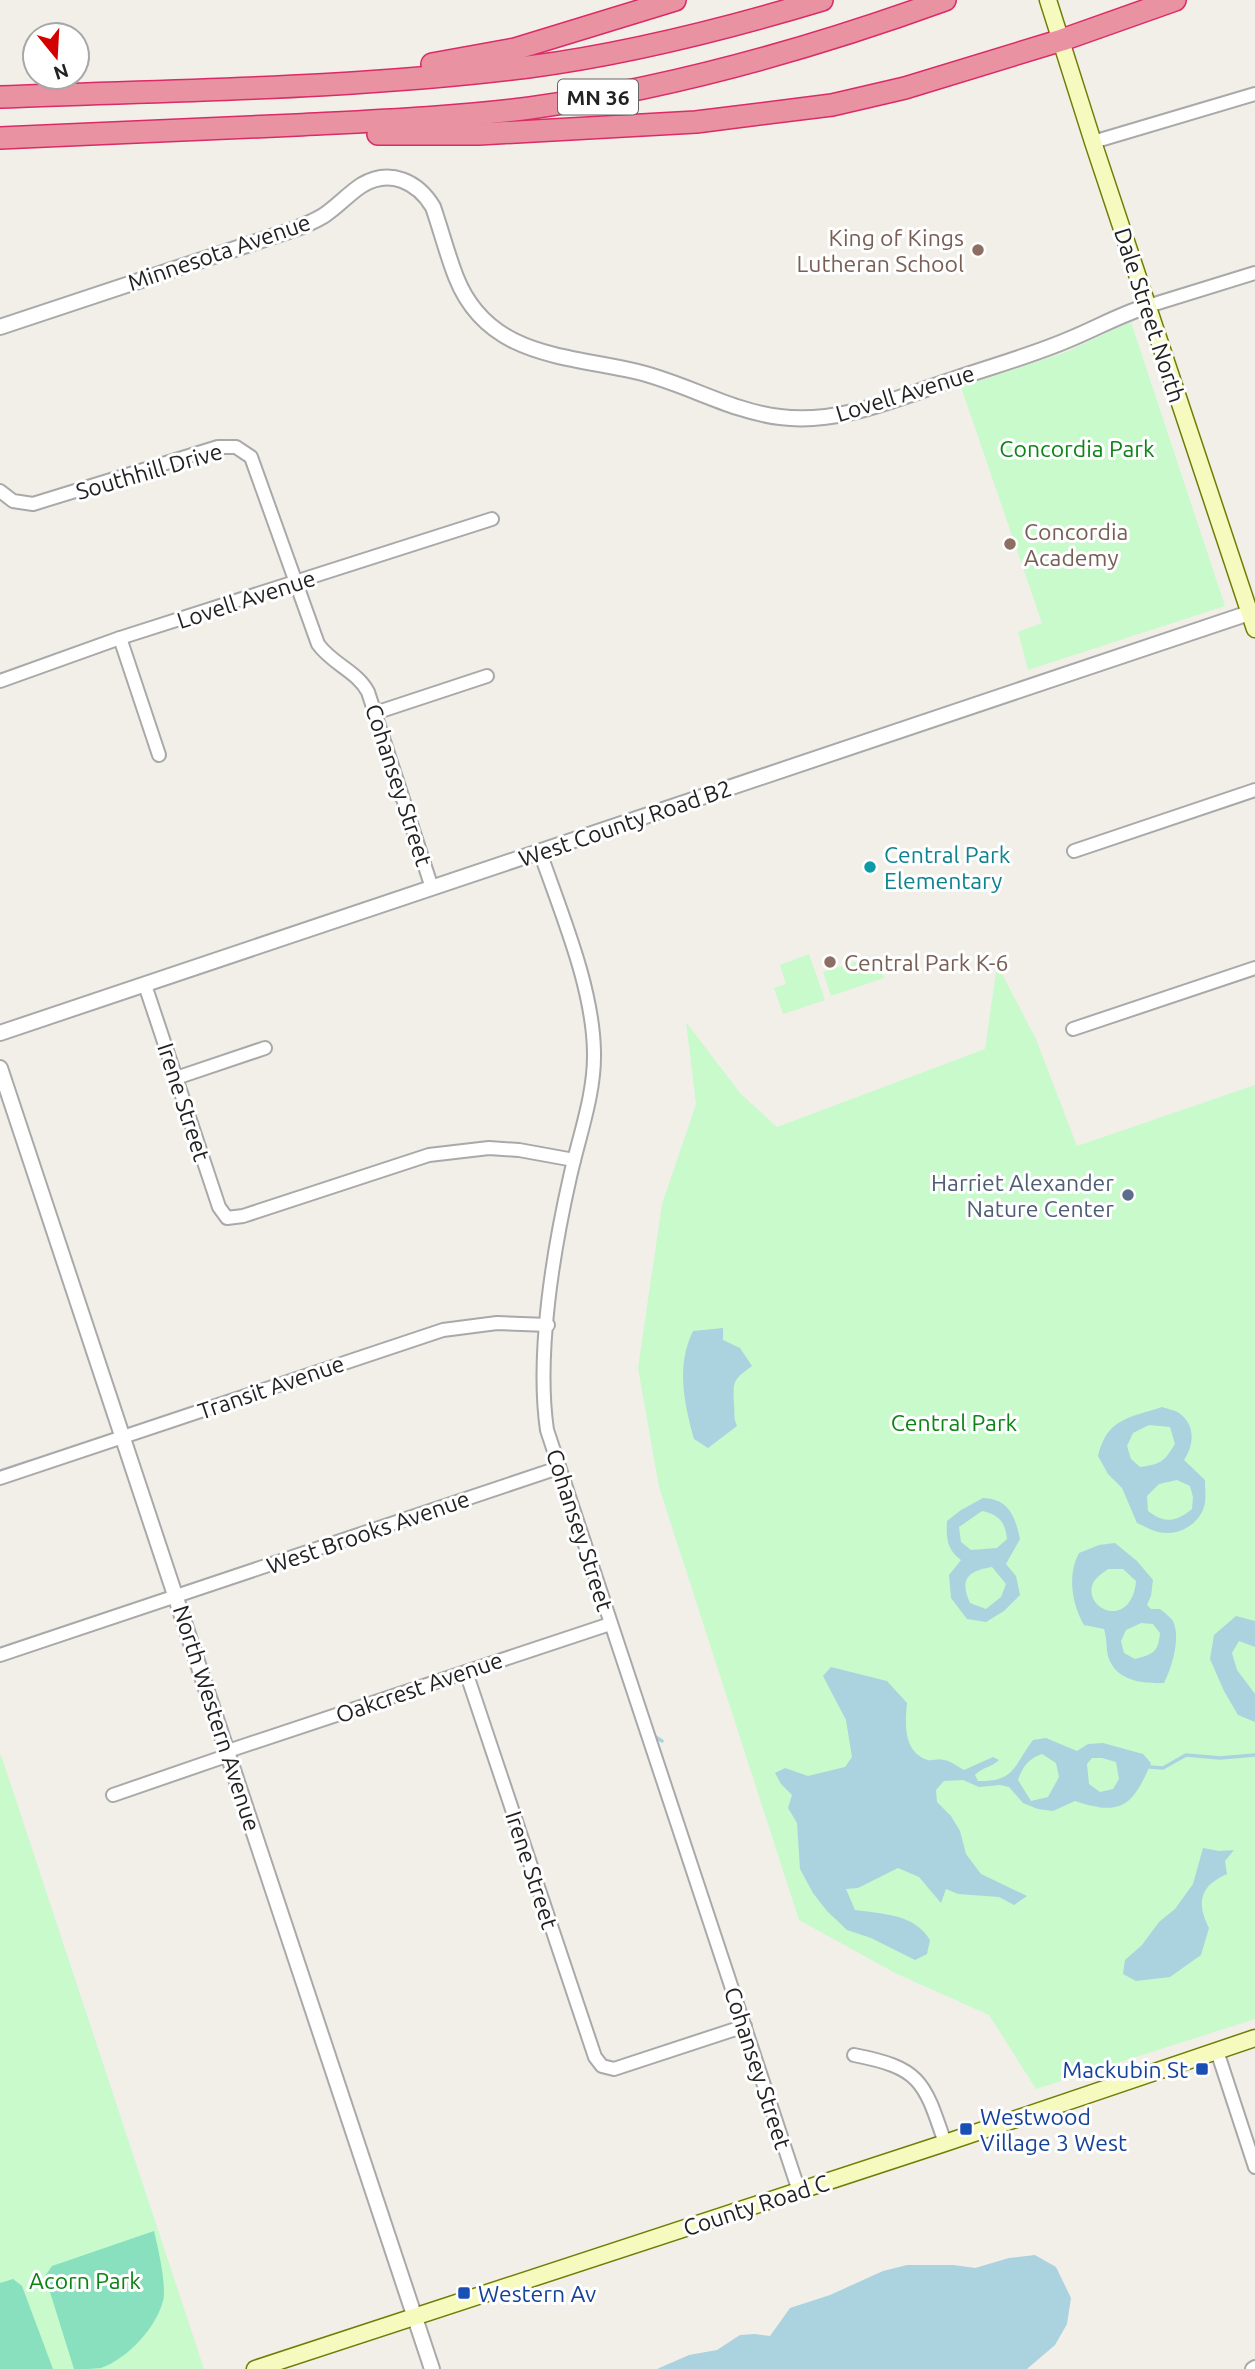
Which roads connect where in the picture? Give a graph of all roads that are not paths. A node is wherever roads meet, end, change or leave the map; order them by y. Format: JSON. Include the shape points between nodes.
{"nodes":[{"id":1,"x":642,"y":0,"type":"edge"},
{"id":2,"x":675,"y":0,"type":"edge"},
{"id":3,"x":822,"y":0,"type":"edge"},
{"id":4,"x":945,"y":0,"type":"edge"},
{"id":5,"x":1048,"y":0,"type":"edge"},
{"id":6,"x":1175,"y":0,"type":"edge"},
{"id":7,"x":574,"y":30,"type":"junction"},
{"id":8,"x":1062,"y":40,"type":"junction"},
{"id":9,"x":235,"y":88,"type":"junction"},
{"id":10,"x":1255,"y":94,"type":"edge"},
{"id":11,"x":0,"y":97,"type":"edge"},
{"id":12,"x":239,"y":128,"type":"junction"},
{"id":13,"x":0,"y":138,"type":"edge"},
{"id":14,"x":1093,"y":142,"type":"junction"},
{"id":15,"x":427,"y":196,"type":"joint"},
{"id":16,"x":1255,"y":273,"type":"edge"},
{"id":17,"x":1148,"y":306,"type":"junction"},
{"id":18,"x":0,"y":327,"type":"edge"},
{"id":19,"x":0,"y":491,"type":"edge"},
{"id":20,"x":492,"y":519,"type":"dead end"},
{"id":21,"x":295,"y":583,"type":"junction"},
{"id":22,"x":1253,"y":618,"type":"edge"},
{"id":23,"x":120,"y":638,"type":"junction"},
{"id":24,"x":487,"y":676,"type":"dead end"},
{"id":25,"x":0,"y":681,"type":"edge"},
{"id":26,"x":375,"y":713,"type":"junction"},
{"id":27,"x":159,"y":755,"type":"dead end"},
{"id":28,"x":1255,"y":790,"type":"edge"},
{"id":29,"x":1074,"y":851,"type":"dead end"},
{"id":30,"x":540,"y":852,"type":"junction"},
{"id":31,"x":432,"y":888,"type":"junction"},
{"id":32,"x":1255,"y":968,"type":"edge"},
{"id":33,"x":145,"y":985,"type":"junction"},
{"id":34,"x":1073,"y":1030,"type":"dead end"},
{"id":35,"x":0,"y":1033,"type":"edge"},
{"id":36,"x":265,"y":1048,"type":"dead end"},
{"id":37,"x":0,"y":1068,"type":"edge"},
{"id":38,"x":176,"y":1078,"type":"junction"},
{"id":39,"x":574,"y":1160,"type":"junction"},
{"id":40,"x":548,"y":1325,"type":"junction"},
{"id":41,"x":124,"y":1437,"type":"junction"},
{"id":42,"x":558,"y":1468,"type":"junction"},
{"id":43,"x":0,"y":1478,"type":"edge"},
{"id":44,"x":177,"y":1597,"type":"junction"},
{"id":45,"x":610,"y":1623,"type":"junction"},
{"id":46,"x":0,"y":1655,"type":"edge"},
{"id":47,"x":466,"y":1672,"type":"junction"},
{"id":48,"x":229,"y":1753,"type":"junction"},
{"id":49,"x":113,"y":1795,"type":"dead end"},
{"id":50,"x":745,"y":2026,"type":"junction"},
{"id":51,"x":1255,"y":2038,"type":"edge"},
{"id":52,"x":1217,"y":2051,"type":"junction"},
{"id":53,"x":854,"y":2055,"type":"dead end"},
{"id":54,"x":946,"y":2143,"type":"junction"},
{"id":55,"x":1255,"y":2167,"type":"edge"},
{"id":56,"x":799,"y":2191,"type":"junction"},
{"id":57,"x":414,"y":2316,"type":"junction"},
{"id":58,"x":255,"y":2369,"type":"edge"},
{"id":59,"x":432,"y":2369,"type":"edge"}],
"edges":[{"from":1,"to":7,"type":"highway"},
{"from":2,"to":7,"type":"highway"},
{"from":3,"to":9,"type":"highway","number":"MN 36","via":[[679,39],[530,67],[427,78]]},
{"from":4,"to":12,"type":"highway","number":"MN 36","via":[[790,52],[635,90],[425,119]]},
{"from":5,"to":8,"type":"main road","name":"Dale Street North"},
{"from":6,"to":8,"type":"highway"},
{"from":7,"to":9,"type":"highway","via":[[467,58]]},
{"from":8,"to":12,"type":"highway","via":[[832,105],[696,122],[466,134]]},
{"from":8,"to":14,"type":"main road","name":"Dale Street North"},
{"from":9,"to":11,"type":"highway","number":"MN 36"},
{"from":10,"to":14,"type":"street"},
{"from":12,"to":13,"type":"highway","number":"MN 36"},
{"from":14,"to":17,"type":"main road","name":"Dale Street North"},
{"from":15,"to":17,"type":"street","name":"Lovell Avenue","via":[[463,292],[498,333],[527,348],[643,373],[728,405],[779,417],[821,417],[870,407],[1052,346]]},
{"from":15,"to":18,"type":"street","name":"Minnesota Avenue","via":[[411,183],[386,177],[372,180],[323,216],[292,230]]},
{"from":16,"to":17,"type":"street","name":"Lovell Avenue"},
{"from":17,"to":22,"type":"main road","name":"Dale Street North"},
{"from":19,"to":21,"type":"street","name":"Southhill Drive","via":[[13,501],[33,504],[218,447],[236,447],[255,464]]},
{"from":20,"to":21,"type":"street","name":"Lovell Avenue"},
{"from":21,"to":23,"type":"street","name":"Lovell Avenue"},
{"from":21,"to":26,"type":"street","name":"Cohansey Street","via":[[318,644],[363,682]]},
{"from":22,"to":30,"type":"street","name":"West County Road B2"},
{"from":23,"to":25,"type":"street","name":"Lovell Avenue"},
{"from":23,"to":27,"type":"street"},
{"from":24,"to":26,"type":"street"},
{"from":26,"to":31,"type":"street","name":"Cohansey Street"},
{"from":28,"to":29,"type":"street"},
{"from":30,"to":31,"type":"street","name":"West County Road B2"},
{"from":30,"to":39,"type":"street","name":"Cohansey Street","via":[[583,981],[593,1030],[593,1078]]},
{"from":31,"to":33,"type":"street","name":"West County Road B2"},
{"from":32,"to":34,"type":"street"},
{"from":33,"to":35,"type":"street","name":"West County Road B2"},
{"from":33,"to":38,"type":"street","name":"Irene Street"},
{"from":36,"to":38,"type":"street"},
{"from":37,"to":41,"type":"street","name":"North Western Avenue"},
{"from":38,"to":39,"type":"street","name":"Irene Street","via":[[219,1207],[227,1218],[459,1150],[519,1150]]},
{"from":39,"to":40,"type":"street","name":"Cohansey Street","via":[[556,1248]]},
{"from":40,"to":41,"type":"street","name":"Transit Avenue","via":[[497,1323],[443,1330]]},
{"from":40,"to":42,"type":"street","name":"Cohansey Street","via":[[544,1406]]},
{"from":41,"to":43,"type":"street","name":"Transit Avenue"},
{"from":41,"to":44,"type":"street","name":"North Western Avenue"},
{"from":42,"to":44,"type":"street","name":"West Brooks Avenue"},
{"from":42,"to":45,"type":"street","name":"Cohansey Street"},
{"from":44,"to":46,"type":"street","name":"West Brooks Avenue"},
{"from":44,"to":48,"type":"street","name":"North Western Avenue"},
{"from":45,"to":47,"type":"street","name":"Oakcrest Avenue"},
{"from":45,"to":50,"type":"street","name":"Cohansey Street"},
{"from":47,"to":48,"type":"street","name":"Oakcrest Avenue"},
{"from":47,"to":50,"type":"street","name":"Irene Street","via":[[601,2066],[614,2069]]},
{"from":48,"to":49,"type":"street","name":"Oakcrest Avenue"},
{"from":48,"to":57,"type":"street","name":"North Western Avenue"},
{"from":50,"to":56,"type":"street","name":"Cohansey Street"},
{"from":51,"to":52,"type":"main road","name":"County Road C"},
{"from":52,"to":54,"type":"main road","name":"County Road C"},
{"from":52,"to":55,"type":"street"},
{"from":53,"to":54,"type":"street","via":[[894,2064],[915,2079],[931,2100]]},
{"from":54,"to":56,"type":"main road","name":"County Road C"},
{"from":56,"to":57,"type":"main road","name":"County Road C"},
{"from":57,"to":58,"type":"main road","name":"County Road C"},
{"from":57,"to":59,"type":"street","name":"North Western Avenue"}]}
